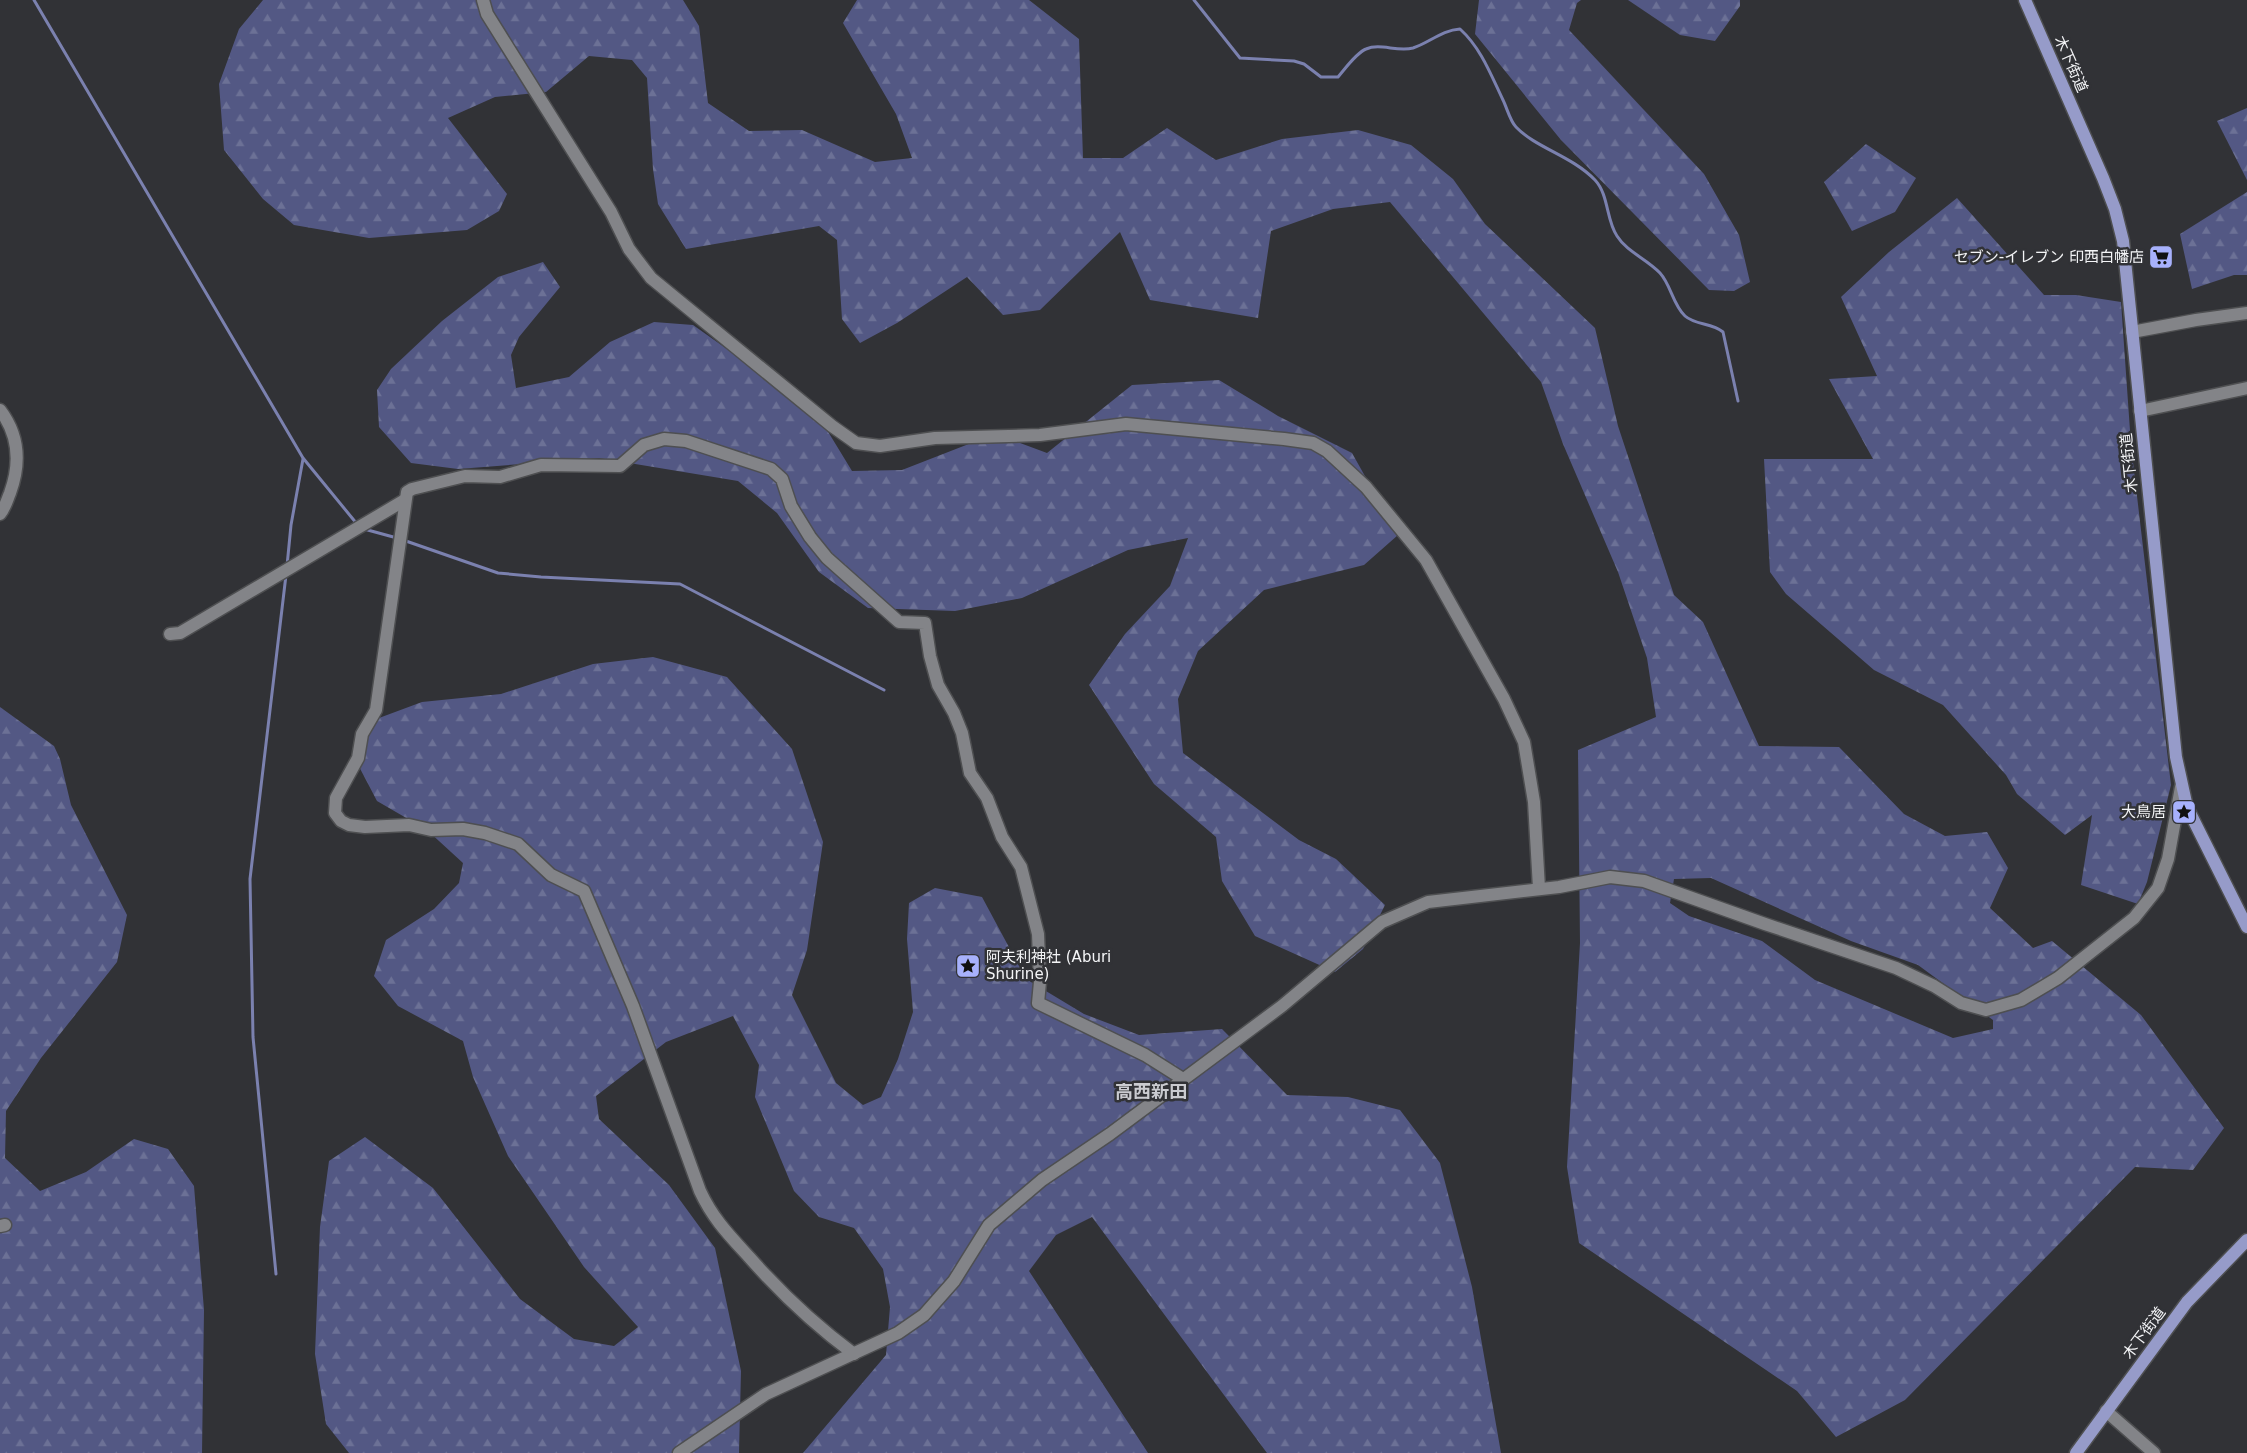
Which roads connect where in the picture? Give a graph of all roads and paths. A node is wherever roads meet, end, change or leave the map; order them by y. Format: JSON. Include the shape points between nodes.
{"nodes":[{"id":1,"x":483,"y":0,"type":"edge"},
{"id":2,"x":2025,"y":0,"type":"edge"},
{"id":3,"x":2247,"y":313,"type":"edge"},
{"id":4,"x":2132,"y":332,"type":"junction"},
{"id":5,"x":2247,"y":388,"type":"edge"},
{"id":6,"x":0,"y":410,"type":"edge"},
{"id":7,"x":2140,"y":411,"type":"junction"},
{"id":8,"x":405,"y":500,"type":"junction"},
{"id":9,"x":0,"y":514,"type":"edge"},
{"id":10,"x":170,"y":634,"type":"dead end"},
{"id":11,"x":2181,"y":787,"type":"junction"},
{"id":12,"x":1538,"y":888,"type":"junction"},
{"id":13,"x":2247,"y":927,"type":"edge"},
{"id":14,"x":1183,"y":1079,"type":"junction"},
{"id":15,"x":2247,"y":1240,"type":"edge"},
{"id":16,"x":854,"y":1354,"type":"junction"},
{"id":17,"x":2106,"y":1411,"type":"junction"},
{"id":18,"x":679,"y":1453,"type":"edge"},
{"id":19,"x":2076,"y":1453,"type":"edge"},
{"id":20,"x":2154,"y":1453,"type":"edge"}],
"edges":[{"from":1,"to":12,"type":"street","via":[[487,14],[611,212],[629,249],[652,278],[856,443],[880,446],[935,438],[1040,435],[1126,424],[1313,443],[1327,451],[1366,487],[1426,560],[1504,699],[1524,742],[1534,802]]},
{"from":2,"to":4,"type":"main road","name":"木下街道","via":[[2115,209],[2123,241]]},
{"from":3,"to":4,"type":"street"},
{"from":4,"to":7,"type":"main road","name":"木下街道"},
{"from":5,"to":7,"type":"street"},
{"from":6,"to":9,"type":"street","via":[[13,433],[17,460],[14,483]]},
{"from":7,"to":11,"type":"main road","name":"木下街道"},
{"from":8,"to":10,"type":"street","via":[[180,633]]},
{"from":8,"to":14,"type":"street","via":[[407,492],[412,489],[465,476],[500,477],[541,465],[620,466],[644,445],[664,439],[686,442],[771,469],[782,479],[791,506],[827,558],[899,622],[925,623],[938,685],[962,733],[970,772],[987,798],[1002,837],[1021,866],[1038,934],[1038,1003],[1145,1055]]},
{"from":8,"to":16,"type":"street","via":[[376,710],[362,734],[358,758],[336,798],[335,813],[349,825],[409,825],[430,830],[463,829],[485,833],[518,844],[551,874],[584,891],[633,1006],[700,1190],[712,1214],[778,1289]]},
{"from":11,"to":12,"type":"street","via":[[2168,859],[2158,888],[2134,918],[2058,978],[2021,1000],[1986,1010],[1961,1003],[1896,968],[1644,881],[1610,877]]},
{"from":11,"to":13,"type":"main road","name":"木下街道","via":[[2194,823]]},
{"from":12,"to":14,"type":"street","via":[[1428,902],[1382,922],[1282,1006]]},
{"from":14,"to":16,"type":"street","via":[[1042,1180],[990,1225],[954,1282],[924,1315],[898,1333]]},
{"from":15,"to":17,"type":"main road","name":"木下街道","via":[[2187,1302]]},
{"from":16,"to":18,"type":"street","via":[[766,1394]]},
{"from":17,"to":19,"type":"main road","name":"木下街道"},
{"from":17,"to":20,"type":"street"}]}
